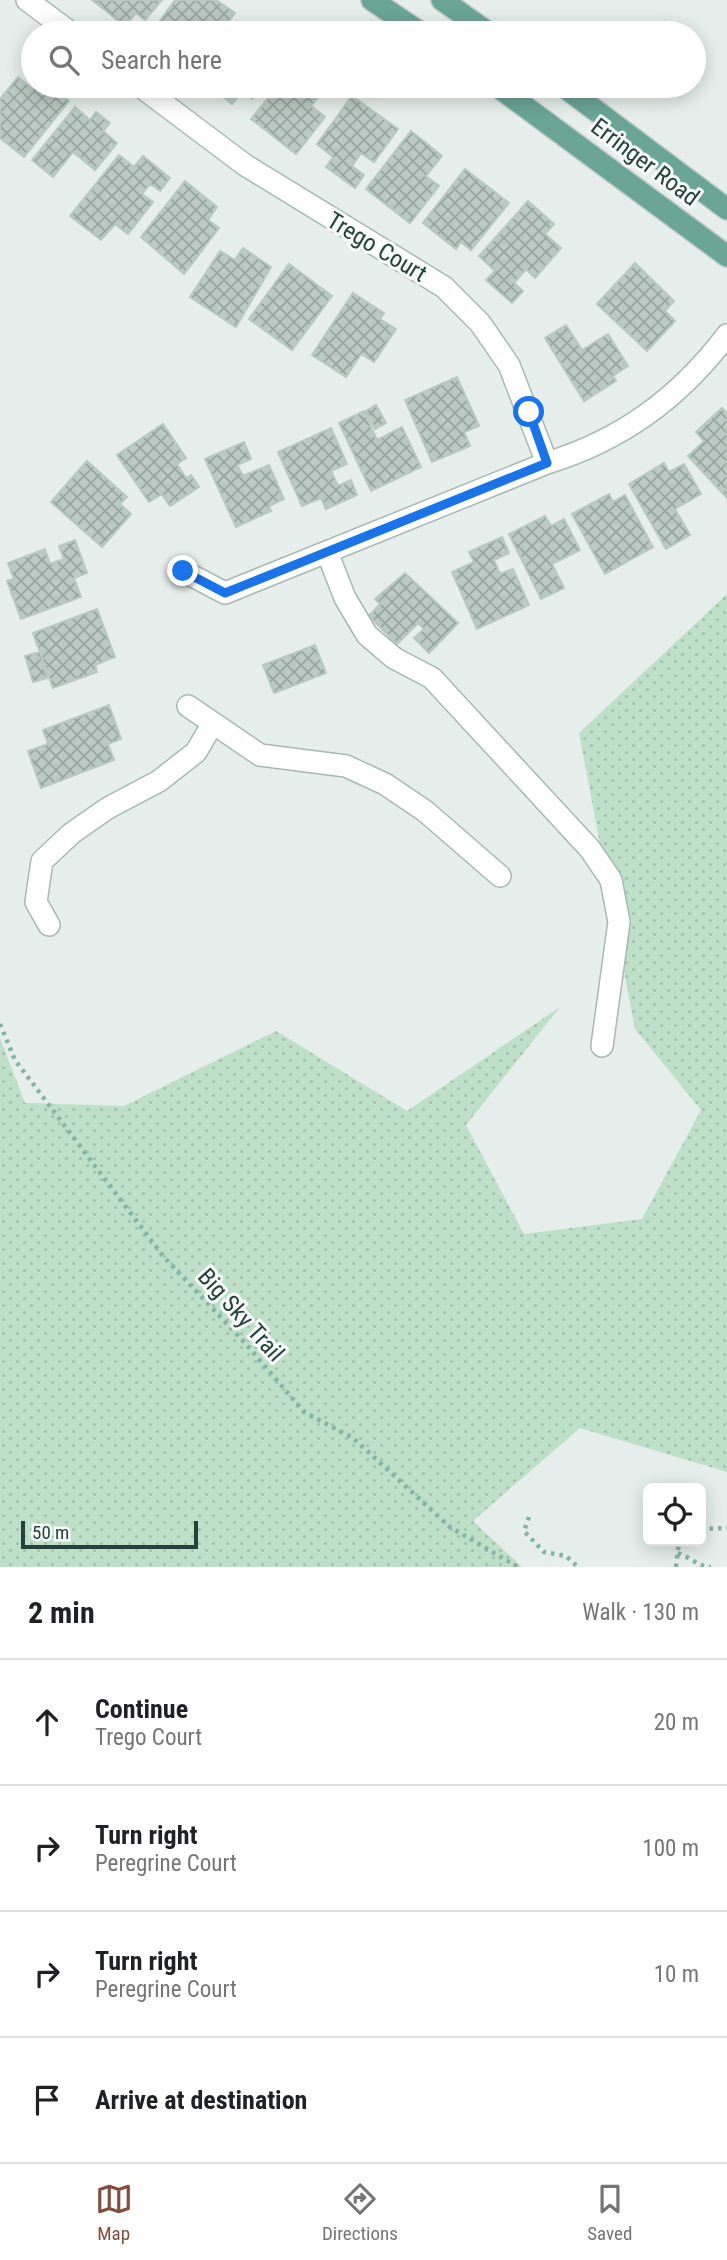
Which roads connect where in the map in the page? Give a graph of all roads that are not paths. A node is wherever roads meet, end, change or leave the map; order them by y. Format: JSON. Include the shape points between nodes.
{"nodes":[{"id":1,"x":27,"y":0,"type":"edge"},
{"id":2,"x":372,"y":0,"type":"edge"},
{"id":3,"x":442,"y":0,"type":"edge"},
{"id":4,"x":55,"y":21,"type":"edge"},
{"id":5,"x":403,"y":21,"type":"edge"},
{"id":6,"x":472,"y":21,"type":"edge"},
{"id":7,"x":156,"y":98,"type":"edge"},
{"id":8,"x":513,"y":98,"type":"edge"},
{"id":9,"x":579,"y":98,"type":"edge"},
{"id":10,"x":727,"y":209,"type":"edge"},
{"id":11,"x":727,"y":256,"type":"edge"},
{"id":12,"x":727,"y":335,"type":"edge"},
{"id":13,"x":547,"y":463,"type":"junction"},
{"id":14,"x":327,"y":552,"type":"junction"},
{"id":15,"x":183,"y":571,"type":"dead end"},
{"id":16,"x":188,"y":706,"type":"dead end"},
{"id":17,"x":213,"y":723,"type":"junction"},
{"id":18,"x":500,"y":876,"type":"dead end"},
{"id":19,"x":49,"y":925,"type":"dead end"},
{"id":20,"x":602,"y":1046,"type":"dead end"}],
"edges":[{"from":1,"to":4,"type":"street"},
{"from":2,"to":5,"type":"main road"},
{"from":3,"to":6,"type":"main road"},
{"from":7,"to":13,"type":"street","name":"Trego Court","via":[[245,165],[444,287],[480,323],[509,365]]},
{"from":8,"to":11,"type":"main road","name":"Erringer Road"},
{"from":9,"to":10,"type":"main road","name":"Erringer Road"},
{"from":12,"to":13,"type":"street","via":[[669,399],[629,429],[584,452]]},
{"from":13,"to":14,"type":"street"},
{"from":14,"to":15,"type":"street","via":[[225,593]]},
{"from":14,"to":20,"type":"street","via":[[345,598],[367,635],[432,678],[590,849],[611,880],[619,922]]},
{"from":16,"to":17,"type":"street"},
{"from":17,"to":18,"type":"street","via":[[260,755],[346,766],[384,784],[425,811]]},
{"from":17,"to":19,"type":"street","via":[[196,752],[159,781],[72,833],[42,861],[36,902]]}]}
